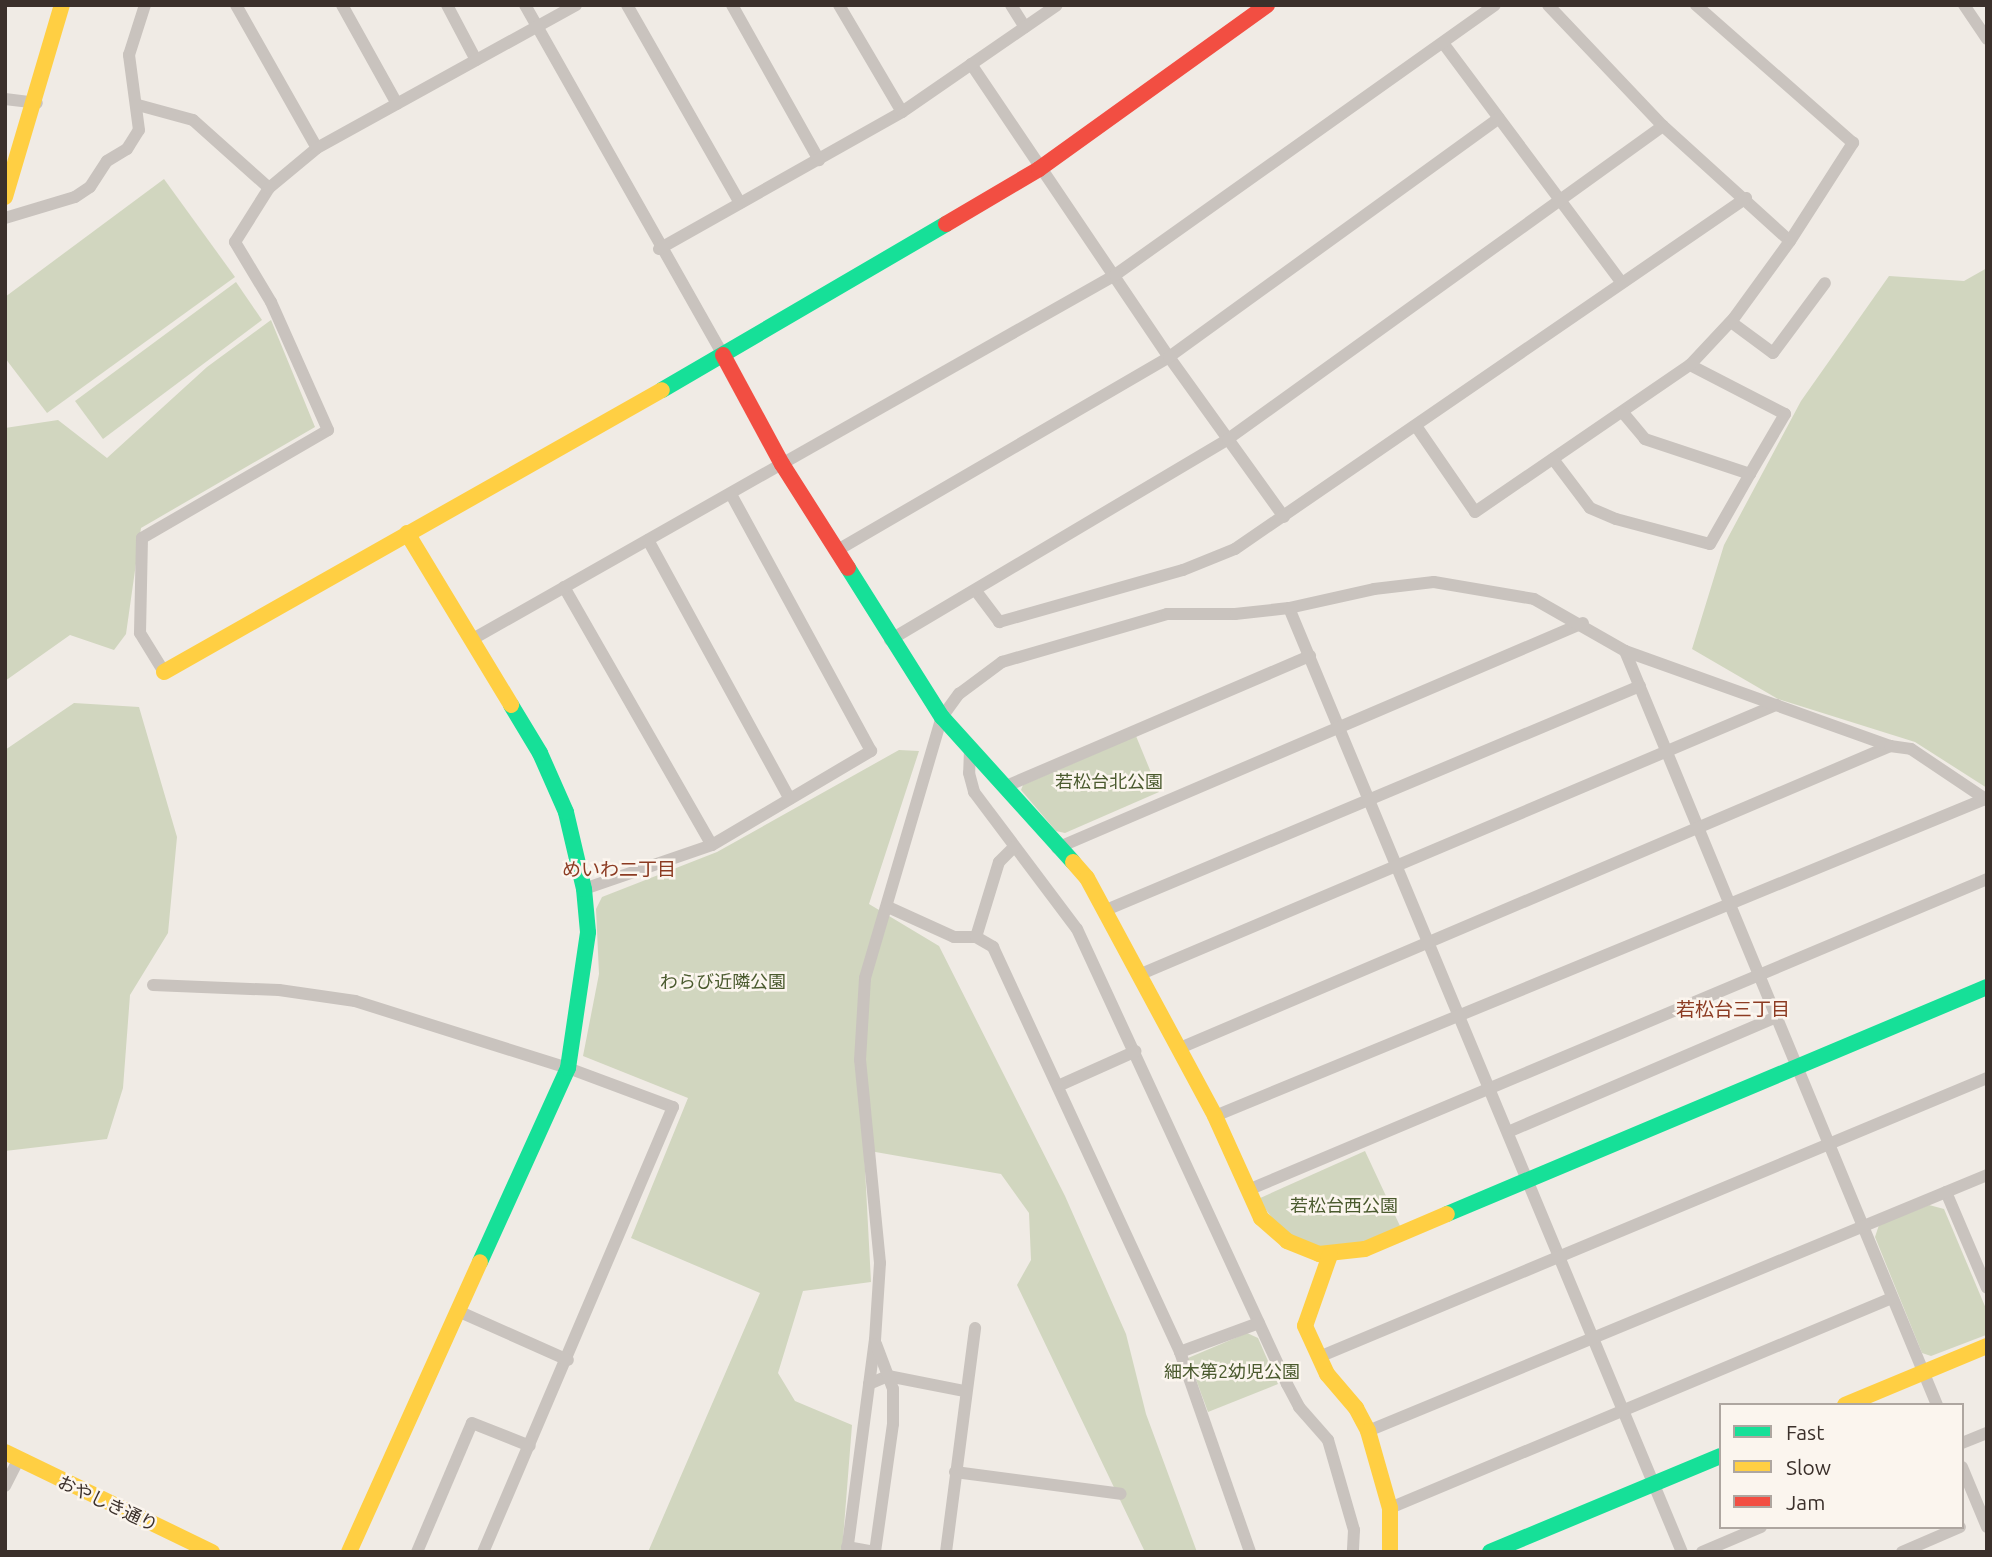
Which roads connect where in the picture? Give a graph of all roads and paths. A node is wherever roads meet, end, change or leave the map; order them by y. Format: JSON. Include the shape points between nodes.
{"nodes":[{"id":1,"x":62,"y":5,"type":"edge"},
{"id":2,"x":145,"y":5,"type":"edge"},
{"id":3,"x":236,"y":5,"type":"edge"},
{"id":4,"x":342,"y":5,"type":"edge"},
{"id":5,"x":447,"y":5,"type":"edge"},
{"id":6,"x":525,"y":5,"type":"edge"},
{"id":7,"x":576,"y":5,"type":"edge"},
{"id":8,"x":627,"y":5,"type":"edge"},
{"id":9,"x":732,"y":5,"type":"edge"},
{"id":10,"x":839,"y":5,"type":"edge"},
{"id":11,"x":1011,"y":5,"type":"edge"},
{"id":12,"x":1057,"y":5,"type":"edge"},
{"id":13,"x":1267,"y":5,"type":"edge"},
{"id":14,"x":1495,"y":5,"type":"edge"},
{"id":15,"x":1548,"y":5,"type":"edge"},
{"id":16,"x":1696,"y":5,"type":"edge"},
{"id":17,"x":1964,"y":5,"type":"edge"},
{"id":18,"x":537,"y":27,"type":"junction"},
{"id":19,"x":1025,"y":27,"type":"junction"},
{"id":20,"x":1987,"y":39,"type":"edge"},
{"id":21,"x":1443,"y":43,"type":"junction"},
{"id":22,"x":476,"y":60,"type":"junction"},
{"id":23,"x":971,"y":64,"type":"junction"},
{"id":24,"x":5,"y":99,"type":"edge"},
{"id":25,"x":37,"y":103,"type":"junction"},
{"id":26,"x":397,"y":104,"type":"junction"},
{"id":27,"x":138,"y":105,"type":"junction"},
{"id":28,"x":902,"y":112,"type":"junction"},
{"id":29,"x":1499,"y":118,"type":"junction"},
{"id":30,"x":1663,"y":126,"type":"junction"},
{"id":31,"x":317,"y":148,"type":"junction"},
{"id":32,"x":819,"y":160,"type":"junction"},
{"id":33,"x":1039,"y":169,"type":"junction"},
{"id":34,"x":7,"y":187,"type":"edge"},
{"id":35,"x":269,"y":188,"type":"junction"},
{"id":36,"x":1746,"y":198,"type":"junction"},
{"id":37,"x":1559,"y":199,"type":"junction"},
{"id":38,"x":740,"y":203,"type":"junction"},
{"id":39,"x":5,"y":218,"type":"edge"},
{"id":40,"x":1790,"y":241,"type":"junction"},
{"id":41,"x":659,"y":249,"type":"junction"},
{"id":42,"x":1115,"y":275,"type":"junction"},
{"id":43,"x":1622,"y":283,"type":"junction"},
{"id":44,"x":1825,"y":283,"type":"dead end"},
{"id":45,"x":1731,"y":322,"type":"junction"},
{"id":46,"x":723,"y":355,"type":"junction"},
{"id":47,"x":1169,"y":357,"type":"junction"},
{"id":48,"x":1690,"y":365,"type":"junction"},
{"id":49,"x":1622,"y":412,"type":"junction"},
{"id":50,"x":1416,"y":426,"type":"junction"},
{"id":51,"x":1228,"y":439,"type":"junction"},
{"id":52,"x":1553,"y":459,"type":"junction"},
{"id":53,"x":782,"y":464,"type":"junction"},
{"id":54,"x":1750,"y":474,"type":"junction"},
{"id":55,"x":731,"y":494,"type":"junction"},
{"id":56,"x":1284,"y":517,"type":"junction"},
{"id":57,"x":407,"y":533,"type":"junction"},
{"id":58,"x":648,"y":540,"type":"junction"},
{"id":59,"x":836,"y":551,"type":"junction"},
{"id":60,"x":564,"y":587,"type":"junction"},
{"id":61,"x":976,"y":591,"type":"junction"},
{"id":62,"x":1289,"y":608,"type":"junction"},
{"id":63,"x":1583,"y":624,"type":"junction"},
{"id":64,"x":471,"y":640,"type":"junction"},
{"id":65,"x":890,"y":640,"type":"junction"},
{"id":66,"x":1625,"y":651,"type":"junction"},
{"id":67,"x":1310,"y":656,"type":"junction"},
{"id":68,"x":164,"y":672,"type":"joint"},
{"id":69,"x":1640,"y":687,"type":"junction"},
{"id":70,"x":1776,"y":705,"type":"junction"},
{"id":71,"x":942,"y":717,"type":"junction"},
{"id":72,"x":1339,"y":727,"type":"junction"},
{"id":73,"x":1890,"y":746,"type":"junction"},
{"id":74,"x":970,"y":749,"type":"junction"},
{"id":75,"x":1666,"y":751,"type":"junction"},
{"id":76,"x":1004,"y":787,"type":"junction"},
{"id":77,"x":790,"y":799,"type":"junction"},
{"id":78,"x":1986,"y":799,"type":"edge"},
{"id":79,"x":1369,"y":800,"type":"junction"},
{"id":80,"x":1698,"y":828,"type":"junction"},
{"id":81,"x":712,"y":845,"type":"junction"},
{"id":82,"x":1014,"y":847,"type":"junction"},
{"id":83,"x":1057,"y":848,"type":"junction"},
{"id":84,"x":1398,"y":865,"type":"junction"},
{"id":85,"x":1987,"y":879,"type":"edge"},
{"id":86,"x":584,"y":889,"type":"junction"},
{"id":87,"x":1729,"y":904,"type":"junction"},
{"id":88,"x":888,"y":907,"type":"junction"},
{"id":89,"x":1106,"y":910,"type":"junction"},
{"id":90,"x":976,"y":937,"type":"junction"},
{"id":91,"x":1429,"y":942,"type":"junction"},
{"id":92,"x":1141,"y":974,"type":"junction"},
{"id":93,"x":1759,"y":975,"type":"junction"},
{"id":94,"x":153,"y":985,"type":"dead end"},
{"id":95,"x":1987,"y":987,"type":"edge"},
{"id":96,"x":1460,"y":1015,"type":"junction"},
{"id":97,"x":1776,"y":1017,"type":"junction"},
{"id":98,"x":1180,"y":1048,"type":"junction"},
{"id":99,"x":1136,"y":1051,"type":"junction"},
{"id":100,"x":1797,"y":1067,"type":"junction"},
{"id":101,"x":568,"y":1068,"type":"junction"},
{"id":102,"x":1987,"y":1078,"type":"edge"},
{"id":103,"x":1058,"y":1086,"type":"junction"},
{"id":104,"x":1490,"y":1088,"type":"junction"},
{"id":105,"x":1215,"y":1116,"type":"junction"},
{"id":106,"x":1508,"y":1132,"type":"junction"},
{"id":107,"x":1829,"y":1144,"type":"junction"},
{"id":108,"x":1987,"y":1175,"type":"edge"},
{"id":109,"x":1528,"y":1180,"type":"junction"},
{"id":110,"x":1248,"y":1190,"type":"junction"},
{"id":111,"x":1946,"y":1192,"type":"junction"},
{"id":112,"x":1862,"y":1226,"type":"junction"},
{"id":113,"x":1330,"y":1255,"type":"junction"},
{"id":114,"x":1560,"y":1257,"type":"junction"},
{"id":115,"x":1982,"y":1261,"type":"edge"},
{"id":116,"x":1987,"y":1288,"type":"edge"},
{"id":117,"x":1892,"y":1298,"type":"junction"},
{"id":118,"x":460,"y":1312,"type":"junction"},
{"id":119,"x":1259,"y":1323,"type":"junction"},
{"id":120,"x":975,"y":1328,"type":"dead end"},
{"id":121,"x":1593,"y":1338,"type":"junction"},
{"id":122,"x":875,"y":1340,"type":"junction"},
{"id":123,"x":1987,"y":1346,"type":"edge"},
{"id":124,"x":1180,"y":1352,"type":"junction"},
{"id":125,"x":1320,"y":1357,"type":"junction"},
{"id":126,"x":568,"y":1360,"type":"junction"},
{"id":127,"x":1923,"y":1372,"type":"junction"},
{"id":128,"x":888,"y":1377,"type":"junction"},
{"id":129,"x":869,"y":1384,"type":"junction"},
{"id":130,"x":964,"y":1391,"type":"junction"},
{"id":131,"x":1850,"y":1403,"type":"edge"},
{"id":132,"x":1936,"y":1403,"type":"edge"},
{"id":133,"x":1624,"y":1410,"type":"junction"},
{"id":134,"x":1368,"y":1431,"type":"junction"},
{"id":135,"x":1987,"y":1433,"type":"edge"},
{"id":136,"x":1964,"y":1442,"type":"edge"},
{"id":137,"x":530,"y":1446,"type":"junction"},
{"id":138,"x":12,"y":1457,"type":"edge"},
{"id":139,"x":1719,"y":1457,"type":"edge"},
{"id":140,"x":955,"y":1472,"type":"junction"},
{"id":141,"x":1964,"y":1472,"type":"edge"},
{"id":142,"x":1655,"y":1483,"type":"junction"},
{"id":143,"x":5,"y":1486,"type":"edge"},
{"id":144,"x":1121,"y":1494,"type":"dead end"},
{"id":145,"x":1390,"y":1508,"type":"junction"},
{"id":146,"x":1985,"y":1520,"type":"edge"},
{"id":147,"x":1964,"y":1526,"type":"edge"},
{"id":148,"x":1756,"y":1529,"type":"edge"},
{"id":149,"x":1956,"y":1529,"type":"edge"},
{"id":150,"x":847,"y":1549,"type":"edge"},
{"id":151,"x":212,"y":1552,"type":"edge"},
{"id":152,"x":349,"y":1552,"type":"edge"},
{"id":153,"x":417,"y":1552,"type":"edge"},
{"id":154,"x":483,"y":1552,"type":"edge"},
{"id":155,"x":875,"y":1552,"type":"edge"},
{"id":156,"x":946,"y":1552,"type":"edge"},
{"id":157,"x":1250,"y":1552,"type":"edge"},
{"id":158,"x":1353,"y":1552,"type":"edge"},
{"id":159,"x":1390,"y":1552,"type":"edge"},
{"id":160,"x":1490,"y":1552,"type":"edge"},
{"id":161,"x":1682,"y":1552,"type":"edge"},
{"id":162,"x":1702,"y":1552,"type":"edge"},
{"id":163,"x":1902,"y":1552,"type":"edge"}],
"edges":[{"from":1,"to":25,"type":"street"},
{"from":2,"to":27,"type":"street","via":[[129,55]]},
{"from":3,"to":31,"type":"street"},
{"from":4,"to":26,"type":"street"},
{"from":5,"to":22,"type":"street"},
{"from":6,"to":18,"type":"street"},
{"from":7,"to":18,"type":"street"},
{"from":8,"to":38,"type":"street"},
{"from":9,"to":32,"type":"street"},
{"from":10,"to":28,"type":"street"},
{"from":11,"to":19,"type":"street"},
{"from":12,"to":19,"type":"street"},
{"from":13,"to":33,"type":"street"},
{"from":14,"to":21,"type":"street"},
{"from":15,"to":30,"type":"street"},
{"from":16,"to":40,"type":"street","via":[[1853,143]]},
{"from":17,"to":20,"type":"street"},
{"from":18,"to":22,"type":"street"},
{"from":18,"to":41,"type":"street"},
{"from":19,"to":23,"type":"street"},
{"from":21,"to":29,"type":"street"},
{"from":21,"to":42,"type":"street"},
{"from":22,"to":26,"type":"street"},
{"from":23,"to":28,"type":"street"},
{"from":23,"to":33,"type":"street"},
{"from":24,"to":25,"type":"street"},
{"from":25,"to":34,"type":"street"},
{"from":26,"to":31,"type":"street"},
{"from":27,"to":35,"type":"street","via":[[193,120]]},
{"from":27,"to":39,"type":"street","via":[[139,130],[127,149],[107,161],[90,187],[75,197]]},
{"from":28,"to":32,"type":"street"},
{"from":29,"to":37,"type":"street"},
{"from":29,"to":47,"type":"street"},
{"from":30,"to":36,"type":"street"},
{"from":30,"to":37,"type":"street"},
{"from":31,"to":35,"type":"street"},
{"from":32,"to":38,"type":"street"},
{"from":33,"to":42,"type":"street"},
{"from":33,"to":46,"type":"street"},
{"from":35,"to":68,"type":"street","via":[[235,242],[271,302],[328,430],[142,538],[140,633]]},
{"from":36,"to":40,"type":"street"},
{"from":36,"to":43,"type":"street"},
{"from":37,"to":43,"type":"street"},
{"from":37,"to":51,"type":"street"},
{"from":38,"to":41,"type":"street"},
{"from":40,"to":45,"type":"street"},
{"from":41,"to":46,"type":"street"},
{"from":42,"to":47,"type":"street"},
{"from":42,"to":53,"type":"street"},
{"from":43,"to":50,"type":"street"},
{"from":44,"to":45,"type":"street","via":[[1773,354]]},
{"from":45,"to":48,"type":"street"},
{"from":46,"to":53,"type":"street"},
{"from":46,"to":57,"type":"street"},
{"from":47,"to":51,"type":"street"},
{"from":47,"to":59,"type":"street"},
{"from":48,"to":49,"type":"street"},
{"from":48,"to":54,"type":"street","via":[[1785,414]]},
{"from":49,"to":52,"type":"street"},
{"from":49,"to":54,"type":"street","via":[[1645,439]]},
{"from":50,"to":52,"type":"street","via":[[1475,512]]},
{"from":50,"to":56,"type":"street"},
{"from":51,"to":56,"type":"street"},
{"from":51,"to":61,"type":"street"},
{"from":52,"to":54,"type":"street","via":[[1590,508],[1710,544]]},
{"from":53,"to":55,"type":"street"},
{"from":53,"to":59,"type":"street"},
{"from":55,"to":58,"type":"street"},
{"from":55,"to":77,"type":"street","via":[[871,751]]},
{"from":56,"to":61,"type":"street","via":[[1235,549],[1183,570],[999,622]]},
{"from":57,"to":64,"type":"street"},
{"from":57,"to":68,"type":"street"},
{"from":58,"to":60,"type":"street"},
{"from":58,"to":77,"type":"street"},
{"from":59,"to":65,"type":"street"},
{"from":60,"to":64,"type":"street"},
{"from":60,"to":81,"type":"street"},
{"from":61,"to":65,"type":"street"},
{"from":62,"to":63,"type":"street","via":[[1374,589],[1434,582],[1534,599]]},
{"from":62,"to":67,"type":"street"},
{"from":62,"to":71,"type":"street","via":[[1167,614],[1039,650],[1002,662],[959,694]]},
{"from":63,"to":66,"type":"street"},
{"from":63,"to":72,"type":"street"},
{"from":64,"to":86,"type":"street","via":[[540,753],[566,812]]},
{"from":65,"to":71,"type":"street"},
{"from":66,"to":69,"type":"street"},
{"from":66,"to":70,"type":"street"},
{"from":67,"to":72,"type":"street"},
{"from":67,"to":76,"type":"street"},
{"from":69,"to":75,"type":"street"},
{"from":69,"to":79,"type":"street"},
{"from":70,"to":73,"type":"street"},
{"from":70,"to":75,"type":"street"},
{"from":71,"to":74,"type":"street"},
{"from":71,"to":88,"type":"street"},
{"from":72,"to":79,"type":"street"},
{"from":72,"to":83,"type":"street"},
{"from":73,"to":78,"type":"street","via":[[1926,757]]},
{"from":73,"to":80,"type":"street"},
{"from":74,"to":76,"type":"street"},
{"from":74,"to":82,"type":"street","via":[[974,792]]},
{"from":75,"to":80,"type":"street"},
{"from":75,"to":84,"type":"street"},
{"from":76,"to":83,"type":"street"},
{"from":77,"to":81,"type":"street"},
{"from":78,"to":87,"type":"street"},
{"from":79,"to":84,"type":"street"},
{"from":79,"to":89,"type":"street"},
{"from":80,"to":87,"type":"street"},
{"from":80,"to":91,"type":"street"},
{"from":81,"to":86,"type":"street"},
{"from":82,"to":90,"type":"street","via":[[999,862]]},
{"from":82,"to":99,"type":"street","via":[[1077,929]]},
{"from":83,"to":89,"type":"street","via":[[1087,878]]},
{"from":84,"to":91,"type":"street"},
{"from":84,"to":92,"type":"street"},
{"from":85,"to":93,"type":"street"},
{"from":86,"to":101,"type":"street","via":[[588,932],[583,988]]},
{"from":87,"to":93,"type":"street"},
{"from":87,"to":96,"type":"street"},
{"from":88,"to":90,"type":"street","via":[[954,937]]},
{"from":88,"to":122,"type":"street","via":[[865,978],[860,1060],[880,1263]]},
{"from":89,"to":92,"type":"street"},
{"from":90,"to":103,"type":"street","via":[[993,947]]},
{"from":91,"to":96,"type":"street"},
{"from":91,"to":98,"type":"street"},
{"from":92,"to":98,"type":"street"},
{"from":93,"to":97,"type":"street"},
{"from":93,"to":104,"type":"street"},
{"from":94,"to":101,"type":"street","via":[[279,990],[355,1002]]},
{"from":95,"to":100,"type":"street"},
{"from":96,"to":104,"type":"street"},
{"from":96,"to":105,"type":"street"},
{"from":97,"to":100,"type":"street"},
{"from":97,"to":106,"type":"street"},
{"from":98,"to":105,"type":"street"},
{"from":99,"to":103,"type":"street"},
{"from":99,"to":119,"type":"street"},
{"from":100,"to":107,"type":"street"},
{"from":100,"to":109,"type":"street"},
{"from":101,"to":118,"type":"street"},
{"from":101,"to":126,"type":"street","via":[[673,1107]]},
{"from":102,"to":107,"type":"street"},
{"from":103,"to":124,"type":"street"},
{"from":104,"to":106,"type":"street"},
{"from":104,"to":110,"type":"street"},
{"from":105,"to":110,"type":"street"},
{"from":106,"to":109,"type":"street"},
{"from":107,"to":112,"type":"street"},
{"from":107,"to":114,"type":"street"},
{"from":108,"to":111,"type":"street"},
{"from":109,"to":113,"type":"street","via":[[1365,1249]]},
{"from":109,"to":114,"type":"street"},
{"from":110,"to":113,"type":"street","via":[[1273,1230],[1304,1249]]},
{"from":111,"to":112,"type":"street"},
{"from":111,"to":115,"type":"street"},
{"from":112,"to":117,"type":"street"},
{"from":112,"to":121,"type":"street"},
{"from":113,"to":125,"type":"street","via":[[1305,1326]]},
{"from":114,"to":121,"type":"street"},
{"from":114,"to":125,"type":"street"},
{"from":115,"to":116,"type":"street"},
{"from":117,"to":127,"type":"street"},
{"from":117,"to":133,"type":"street"},
{"from":118,"to":126,"type":"street"},
{"from":118,"to":152,"type":"street"},
{"from":119,"to":124,"type":"street"},
{"from":119,"to":158,"type":"street","via":[[1299,1407],[1328,1440],[1354,1530]]},
{"from":120,"to":130,"type":"street"},
{"from":121,"to":133,"type":"street"},
{"from":121,"to":134,"type":"street"},
{"from":122,"to":128,"type":"street"},
{"from":122,"to":129,"type":"street"},
{"from":123,"to":127,"type":"street"},
{"from":124,"to":157,"type":"street"},
{"from":125,"to":134,"type":"street"},
{"from":126,"to":137,"type":"street"},
{"from":127,"to":131,"type":"street"},
{"from":127,"to":132,"type":"street"},
{"from":128,"to":129,"type":"street"},
{"from":128,"to":130,"type":"street"},
{"from":128,"to":155,"type":"street","via":[[893,1424]]},
{"from":129,"to":150,"type":"street"},
{"from":130,"to":140,"type":"street"},
{"from":133,"to":142,"type":"street"},
{"from":133,"to":145,"type":"street"},
{"from":134,"to":145,"type":"street"},
{"from":135,"to":136,"type":"street"},
{"from":137,"to":153,"type":"street","via":[[472,1423]]},
{"from":137,"to":154,"type":"street"},
{"from":138,"to":143,"type":"street"},
{"from":138,"to":151,"type":"street","name":"おやしき通り"},
{"from":139,"to":142,"type":"street"},
{"from":140,"to":144,"type":"street"},
{"from":140,"to":156,"type":"street"},
{"from":141,"to":146,"type":"street"},
{"from":142,"to":160,"type":"street"},
{"from":142,"to":161,"type":"street"},
{"from":145,"to":159,"type":"street"},
{"from":146,"to":147,"type":"street"},
{"from":148,"to":162,"type":"street"},
{"from":149,"to":163,"type":"street"},
{"from":150,"to":155,"type":"street"}]}
